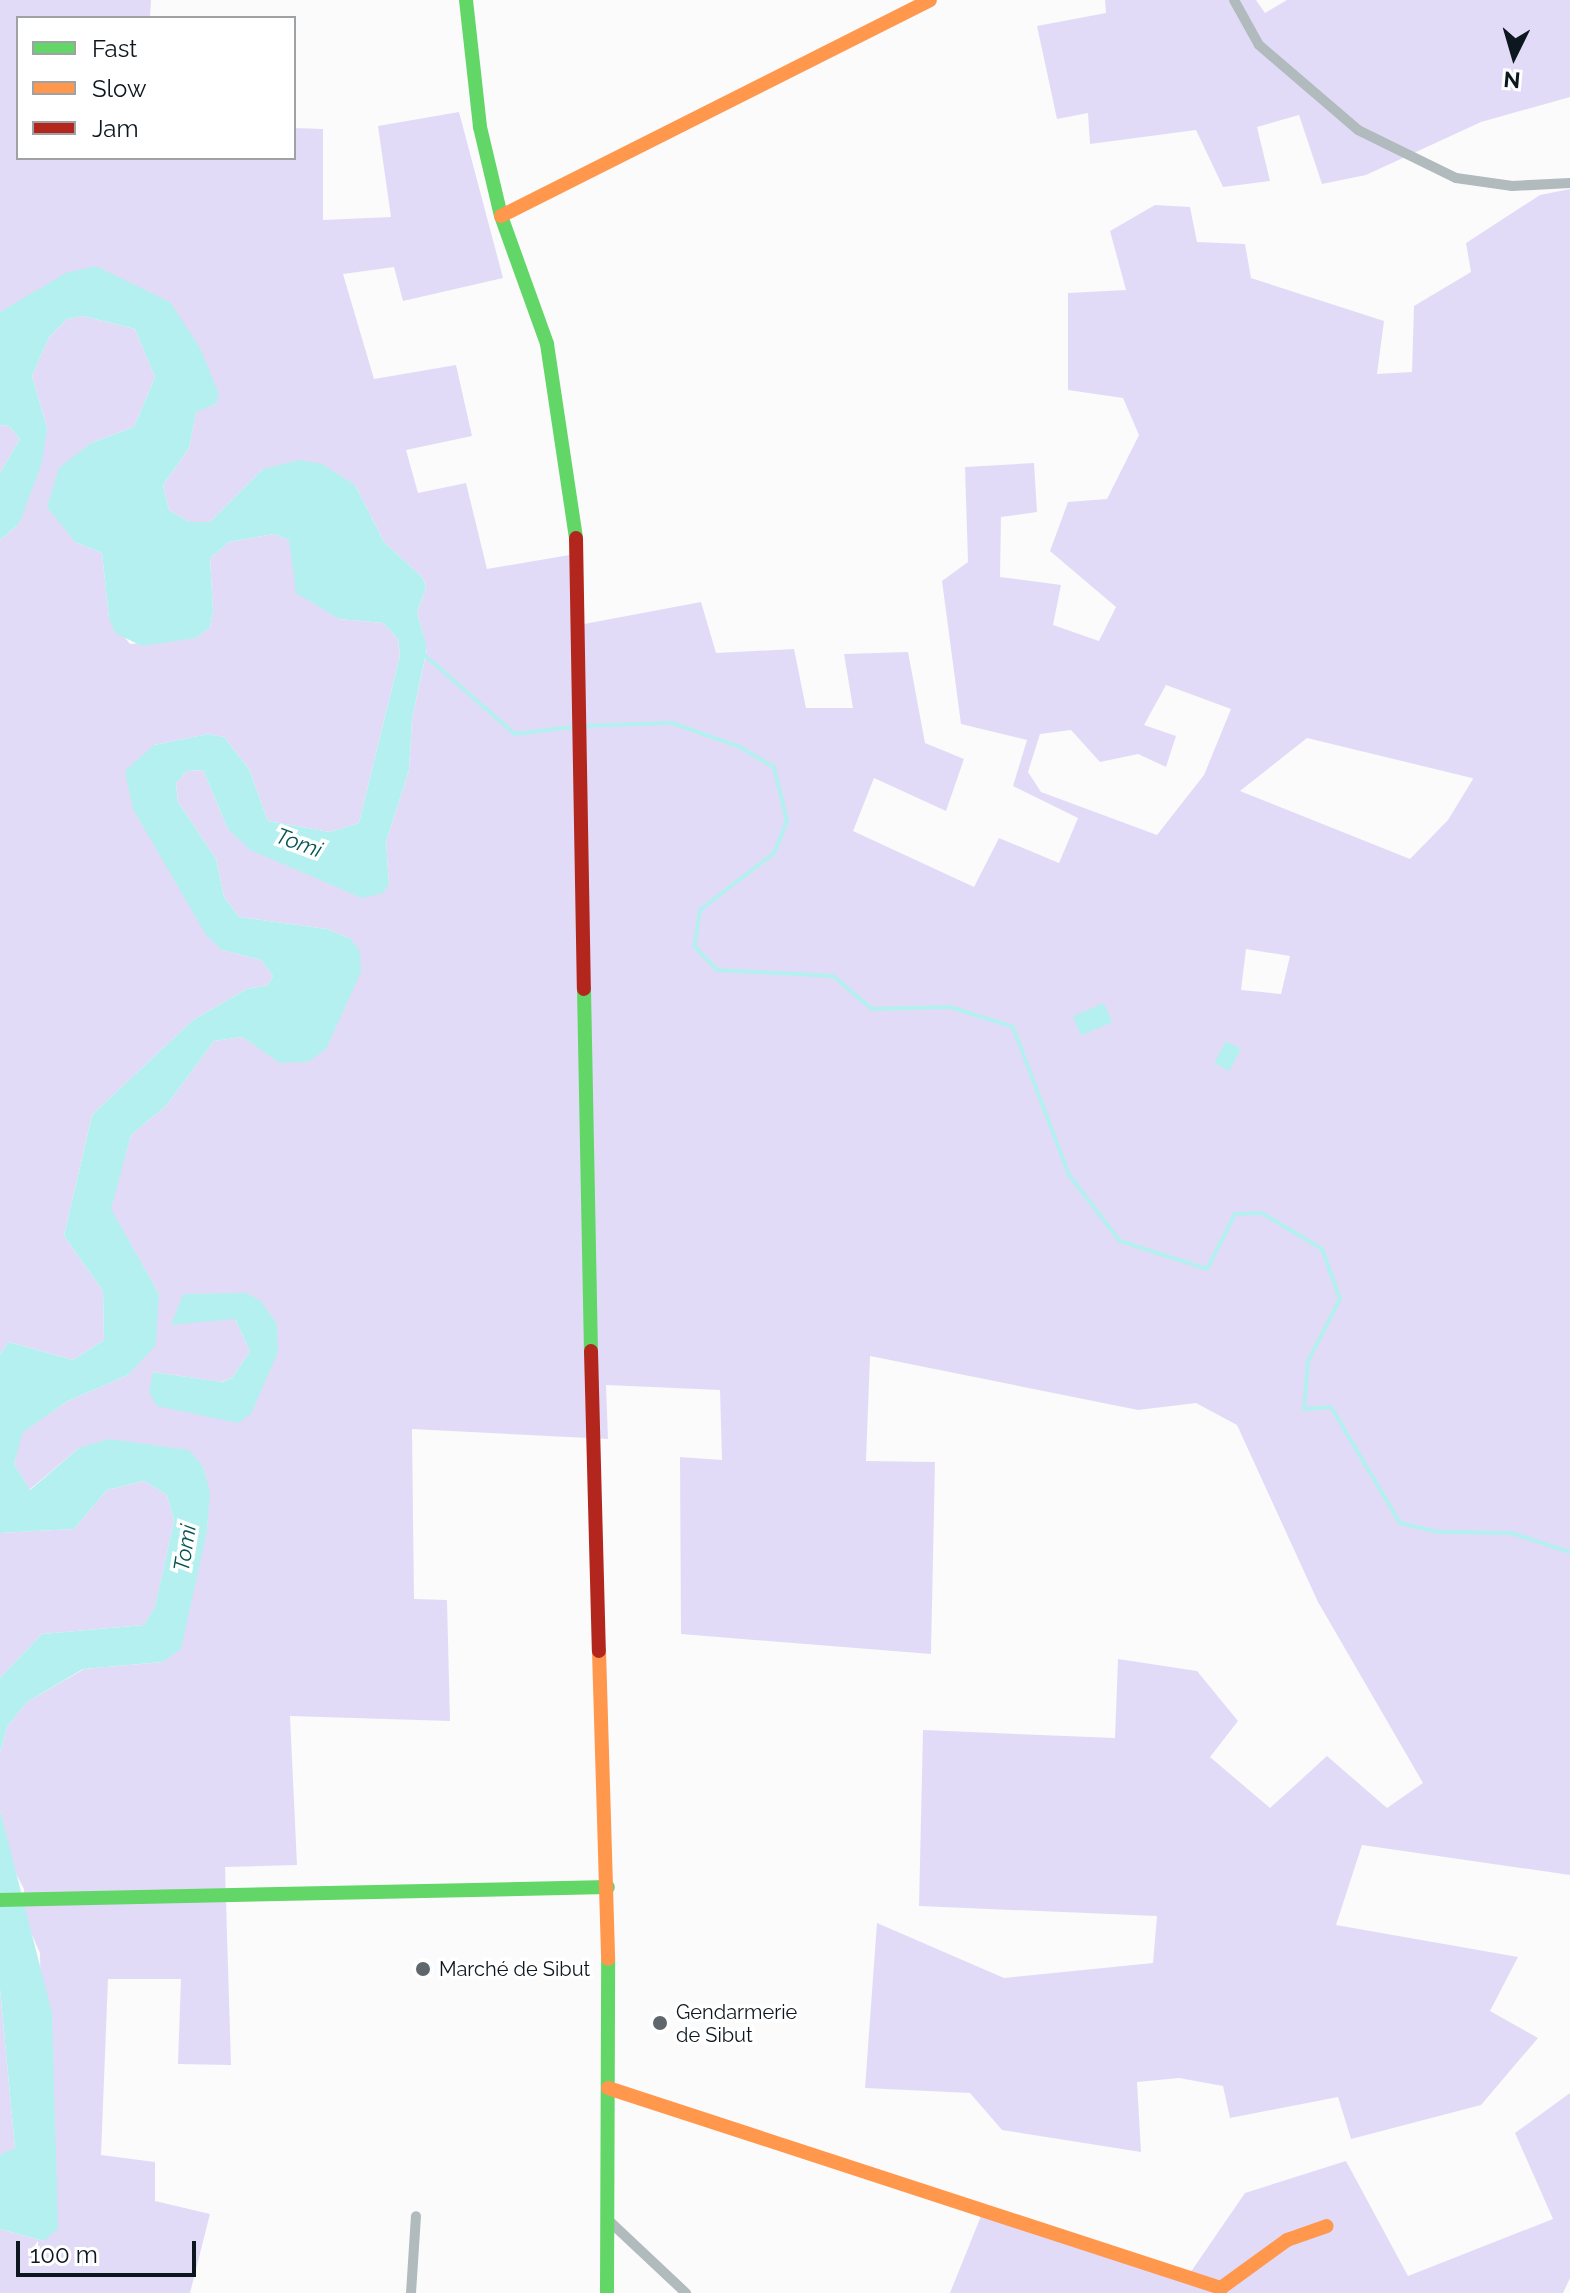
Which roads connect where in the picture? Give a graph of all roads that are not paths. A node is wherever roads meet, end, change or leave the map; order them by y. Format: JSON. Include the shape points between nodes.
{"nodes":[{"id":1,"x":466,"y":0,"type":"edge"},
{"id":2,"x":930,"y":0,"type":"edge"},
{"id":3,"x":1234,"y":0,"type":"edge"},
{"id":4,"x":1570,"y":183,"type":"edge"},
{"id":5,"x":501,"y":216,"type":"junction"},
{"id":6,"x":608,"y":1887,"type":"junction"},
{"id":7,"x":0,"y":1900,"type":"edge"},
{"id":8,"x":608,"y":2088,"type":"junction"},
{"id":9,"x":416,"y":2216,"type":"dead end"},
{"id":10,"x":606,"y":2218,"type":"junction"},
{"id":11,"x":1327,"y":2226,"type":"dead end"},
{"id":12,"x":411,"y":2293,"type":"edge"},
{"id":13,"x":607,"y":2293,"type":"edge"},
{"id":14,"x":686,"y":2293,"type":"edge"}],
"edges":[{"from":1,"to":5,"type":"main road","via":[[480,127]]},
{"from":2,"to":5,"type":"main road"},
{"from":3,"to":4,"type":"street","via":[[1259,45],[1358,130],[1456,178],[1512,186]]},
{"from":5,"to":6,"type":"main road","via":[[547,344],[576,524],[593,1475]]},
{"from":6,"to":7,"type":"main road"},
{"from":6,"to":8,"type":"main road"},
{"from":8,"to":10,"type":"main road"},
{"from":8,"to":11,"type":"main road","via":[[1221,2288],[1287,2240]]},
{"from":9,"to":12,"type":"street"},
{"from":10,"to":13,"type":"main road"},
{"from":10,"to":14,"type":"street"}]}
